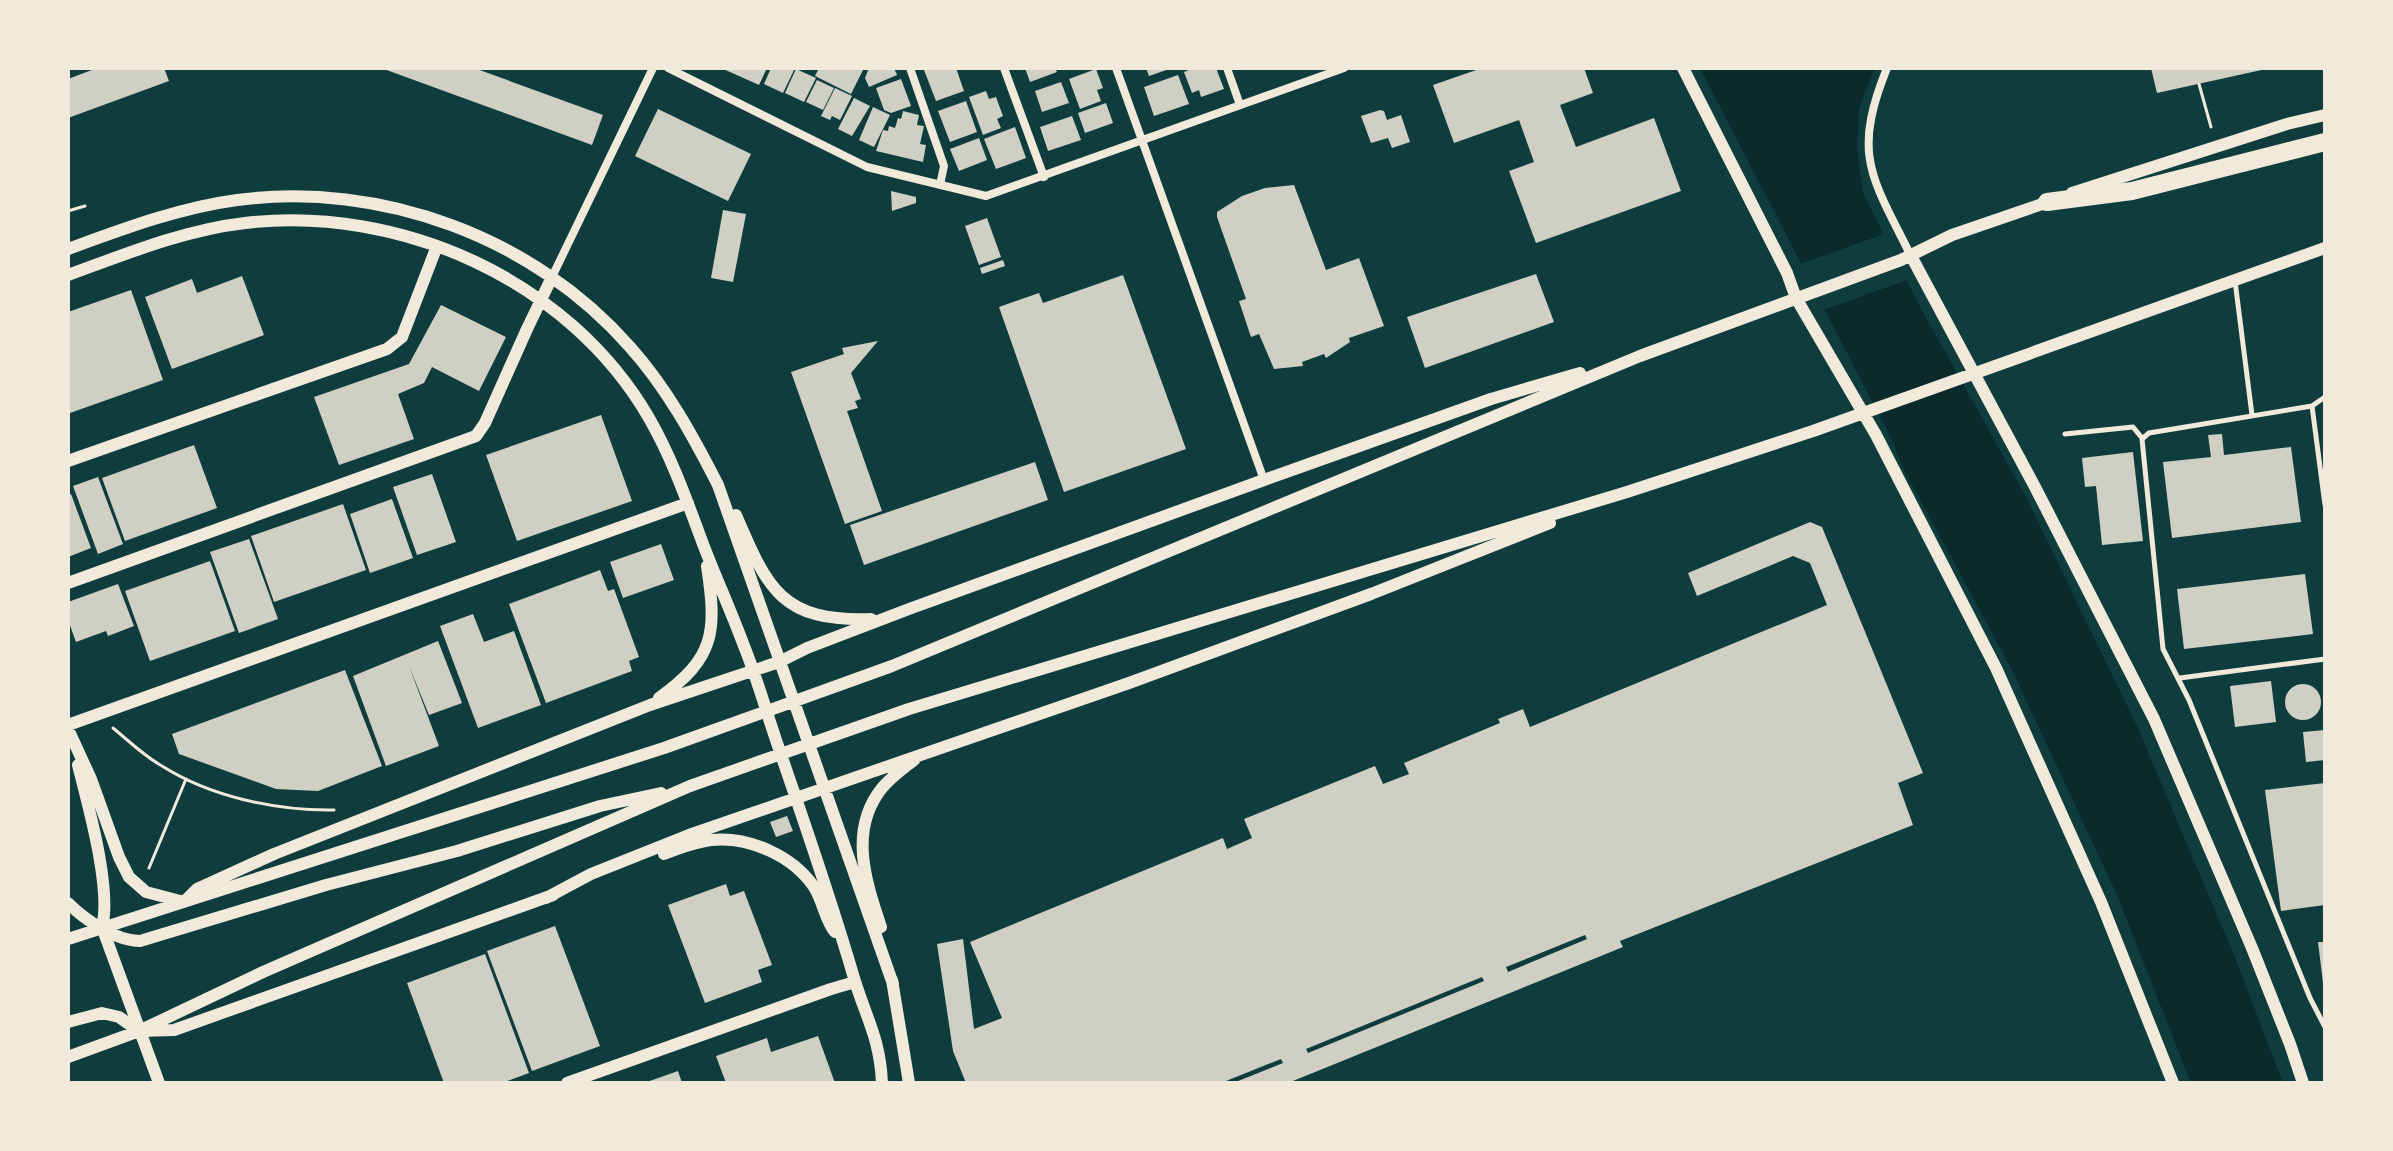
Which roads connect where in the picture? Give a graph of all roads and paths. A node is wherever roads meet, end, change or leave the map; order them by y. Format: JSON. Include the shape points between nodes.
{"nodes":[{"id":1,"x":653,"y":68,"type":"edge"},
{"id":2,"x":668,"y":68,"type":"edge"},
{"id":3,"x":910,"y":68,"type":"edge"},
{"id":4,"x":1004,"y":68,"type":"edge"},
{"id":5,"x":1116,"y":68,"type":"edge"},
{"id":6,"x":1227,"y":68,"type":"edge"},
{"id":7,"x":1344,"y":68,"type":"edge"},
{"id":8,"x":1683,"y":68,"type":"edge"},
{"id":9,"x":1887,"y":68,"type":"edge"},
{"id":10,"x":1332,"y":70,"type":"edge"},
{"id":11,"x":2199,"y":84,"type":"dead end"},
{"id":12,"x":1240,"y":105,"type":"junction"},
{"id":13,"x":2325,"y":115,"type":"edge"},
{"id":14,"x":2211,"y":127,"type":"dead end"},
{"id":15,"x":1142,"y":141,"type":"junction"},
{"id":16,"x":2325,"y":142,"type":"edge"},
{"id":17,"x":1044,"y":177,"type":"junction"},
{"id":18,"x":940,"y":185,"type":"junction"},
{"id":19,"x":2047,"y":202,"type":"junction"},
{"id":20,"x":85,"y":206,"type":"dead end"},
{"id":21,"x":68,"y":211,"type":"edge"},
{"id":22,"x":437,"y":246,"type":"junction"},
{"id":23,"x":2325,"y":248,"type":"edge"},
{"id":24,"x":68,"y":249,"type":"edge"},
{"id":25,"x":1905,"y":257,"type":"junction"},
{"id":26,"x":68,"y":275,"type":"edge"},
{"id":27,"x":552,"y":277,"type":"junction"},
{"id":28,"x":2235,"y":279,"type":"junction"},
{"id":29,"x":1796,"y":298,"type":"junction"},
{"id":30,"x":541,"y":302,"type":"junction"},
{"id":31,"x":1640,"y":356,"type":"junction"},
{"id":32,"x":1968,"y":375,"type":"junction"},
{"id":33,"x":2325,"y":397,"type":"edge"},
{"id":34,"x":2312,"y":406,"type":"junction"},
{"id":35,"x":1869,"y":411,"type":"junction"},
{"id":36,"x":2252,"y":415,"type":"junction"},
{"id":37,"x":2065,"y":434,"type":"dead end"},
{"id":38,"x":2142,"y":439,"type":"junction"},
{"id":39,"x":68,"y":461,"type":"edge"},
{"id":40,"x":1264,"y":480,"type":"junction"},
{"id":41,"x":718,"y":485,"type":"junction"},
{"id":42,"x":1627,"y":492,"type":"junction"},
{"id":43,"x":688,"y":503,"type":"junction"},
{"id":44,"x":2325,"y":505,"type":"edge"},
{"id":45,"x":703,"y":545,"type":"junction"},
{"id":46,"x":68,"y":583,"type":"edge"},
{"id":47,"x":909,"y":609,"type":"junction"},
{"id":48,"x":2325,"y":659,"type":"edge"},
{"id":49,"x":779,"y":662,"type":"junction"},
{"id":50,"x":753,"y":671,"type":"junction"},
{"id":51,"x":2180,"y":678,"type":"junction"},
{"id":52,"x":650,"y":705,"type":"junction"},
{"id":53,"x":113,"y":728,"type":"dead end"},
{"id":54,"x":69,"y":730,"type":"edge"},
{"id":55,"x":924,"y":752,"type":"junction"},
{"id":56,"x":187,"y":778,"type":"junction"},
{"id":57,"x":690,"y":786,"type":"junction"},
{"id":58,"x":824,"y":788,"type":"junction"},
{"id":59,"x":797,"y":797,"type":"junction"},
{"id":60,"x":334,"y":810,"type":"dead end"},
{"id":61,"x":149,"y":868,"type":"dead end"},
{"id":62,"x":546,"y":898,"type":"junction"},
{"id":63,"x":184,"y":902,"type":"junction"},
{"id":64,"x":68,"y":903,"type":"edge"},
{"id":65,"x":102,"y":927,"type":"junction"},
{"id":66,"x":68,"y":939,"type":"edge"},
{"id":67,"x":843,"y":940,"type":"junction"},
{"id":68,"x":855,"y":982,"type":"junction"},
{"id":69,"x":893,"y":984,"type":"junction"},
{"id":70,"x":68,"y":1022,"type":"edge"},
{"id":71,"x":2325,"y":1027,"type":"edge"},
{"id":72,"x":139,"y":1031,"type":"junction"},
{"id":73,"x":68,"y":1057,"type":"edge"},
{"id":74,"x":159,"y":1083,"type":"edge"},
{"id":75,"x":567,"y":1083,"type":"edge"},
{"id":76,"x":882,"y":1083,"type":"edge"},
{"id":77,"x":909,"y":1083,"type":"edge"},
{"id":78,"x":2173,"y":1083,"type":"edge"},
{"id":79,"x":2303,"y":1083,"type":"edge"}],
"edges":[{"from":1,"to":27,"type":"street"},
{"from":2,"to":18,"type":"street","via":[[867,167]]},
{"from":3,"to":18,"type":"street","via":[[944,166]]},
{"from":4,"to":17,"type":"street"},
{"from":5,"to":15,"type":"street"},
{"from":6,"to":12,"type":"street"},
{"from":7,"to":10,"type":"street"},
{"from":8,"to":29,"type":"street"},
{"from":9,"to":25,"type":"street","via":[[1869,121],[1869,157]]},
{"from":10,"to":12,"type":"street"},
{"from":11,"to":14,"type":"path"},
{"from":12,"to":15,"type":"street"},
{"from":13,"to":19,"type":"street"},
{"from":15,"to":17,"type":"street"},
{"from":15,"to":40,"type":"street"},
{"from":16,"to":19,"type":"highway","via":[[2132,191]]},
{"from":17,"to":18,"type":"street","via":[[986,196]]},
{"from":19,"to":25,"type":"street"},
{"from":20,"to":21,"type":"path"},
{"from":22,"to":26,"type":"street","via":[[348,224],[245,223],[181,236]]},
{"from":22,"to":30,"type":"street","via":[[483,265]]},
{"from":22,"to":39,"type":"street","via":[[402,337],[387,349]]},
{"from":23,"to":28,"type":"street"},
{"from":24,"to":27,"type":"street","via":[[193,208],[260,198],[323,197],[443,221]]},
{"from":25,"to":29,"type":"street"},
{"from":25,"to":32,"type":"street"},
{"from":27,"to":30,"type":"street"},
{"from":27,"to":41,"type":"street","via":[[601,317],[640,359]]},
{"from":28,"to":32,"type":"street"},
{"from":28,"to":36,"type":"lane"},
{"from":29,"to":31,"type":"street"},
{"from":29,"to":35,"type":"street"},
{"from":30,"to":43,"type":"street","via":[[595,347],[635,396],[660,437]]},
{"from":30,"to":46,"type":"street","via":[[476,436]]},
{"from":31,"to":40,"type":"street","via":[[1491,399]]},
{"from":31,"to":63,"type":"street","via":[[892,666],[664,748]]},
{"from":32,"to":35,"type":"street"},
{"from":32,"to":79,"type":"street","via":[[2154,719]]},
{"from":33,"to":34,"type":"lane"},
{"from":34,"to":36,"type":"lane"},
{"from":34,"to":44,"type":"lane"},
{"from":35,"to":42,"type":"street"},
{"from":35,"to":78,"type":"street","via":[[1996,668],[2101,902]]},
{"from":36,"to":38,"type":"lane","via":[[2149,433]]},
{"from":37,"to":38,"type":"lane","via":[[2133,427]]},
{"from":38,"to":51,"type":"lane","via":[[2163,649]]},
{"from":40,"to":47,"type":"street"},
{"from":41,"to":47,"type":"street","via":[[753,557],[795,608],[844,620]]},
{"from":41,"to":49,"type":"street"},
{"from":42,"to":55,"type":"street","via":[[1371,594]]},
{"from":42,"to":57,"type":"street","via":[[909,709]]},
{"from":43,"to":45,"type":"street"},
{"from":43,"to":54,"type":"street"},
{"from":45,"to":50,"type":"street"},
{"from":45,"to":52,"type":"street","via":[[712,606],[706,652],[696,667]]},
{"from":47,"to":49,"type":"street"},
{"from":48,"to":51,"type":"lane"},
{"from":49,"to":50,"type":"street"},
{"from":49,"to":58,"type":"street"},
{"from":50,"to":52,"type":"street"},
{"from":50,"to":59,"type":"street"},
{"from":51,"to":71,"type":"lane"},
{"from":52,"to":63,"type":"street","via":[[274,854],[197,889]]},
{"from":53,"to":56,"type":"path","via":[[162,767]]},
{"from":54,"to":63,"type":"street","via":[[129,877],[146,892]]},
{"from":54,"to":65,"type":"street","via":[[103,881]]},
{"from":55,"to":58,"type":"street"},
{"from":55,"to":69,"type":"street","via":[[882,789],[864,831],[864,876],[887,944]]},
{"from":56,"to":60,"type":"path","via":[[226,795],[273,806]]},
{"from":56,"to":61,"type":"path"},
{"from":57,"to":65,"type":"street","via":[[600,806],[140,941]]},
{"from":57,"to":72,"type":"street"},
{"from":58,"to":59,"type":"street"},
{"from":58,"to":69,"type":"street"},
{"from":59,"to":62,"type":"street","via":[[591,874]]},
{"from":59,"to":67,"type":"street"},
{"from":62,"to":67,"type":"street","via":[[690,845],[732,840],[762,848],[802,873]]},
{"from":62,"to":72,"type":"street","via":[[174,1030]]},
{"from":63,"to":65,"type":"street"},
{"from":64,"to":65,"type":"street"},
{"from":65,"to":66,"type":"street"},
{"from":65,"to":72,"type":"street"},
{"from":67,"to":68,"type":"street"},
{"from":68,"to":75,"type":"street"},
{"from":68,"to":76,"type":"street","via":[[875,1033]]},
{"from":69,"to":77,"type":"street"},
{"from":70,"to":72,"type":"street","via":[[102,1013]]},
{"from":72,"to":73,"type":"street"},
{"from":72,"to":74,"type":"street"}]}
